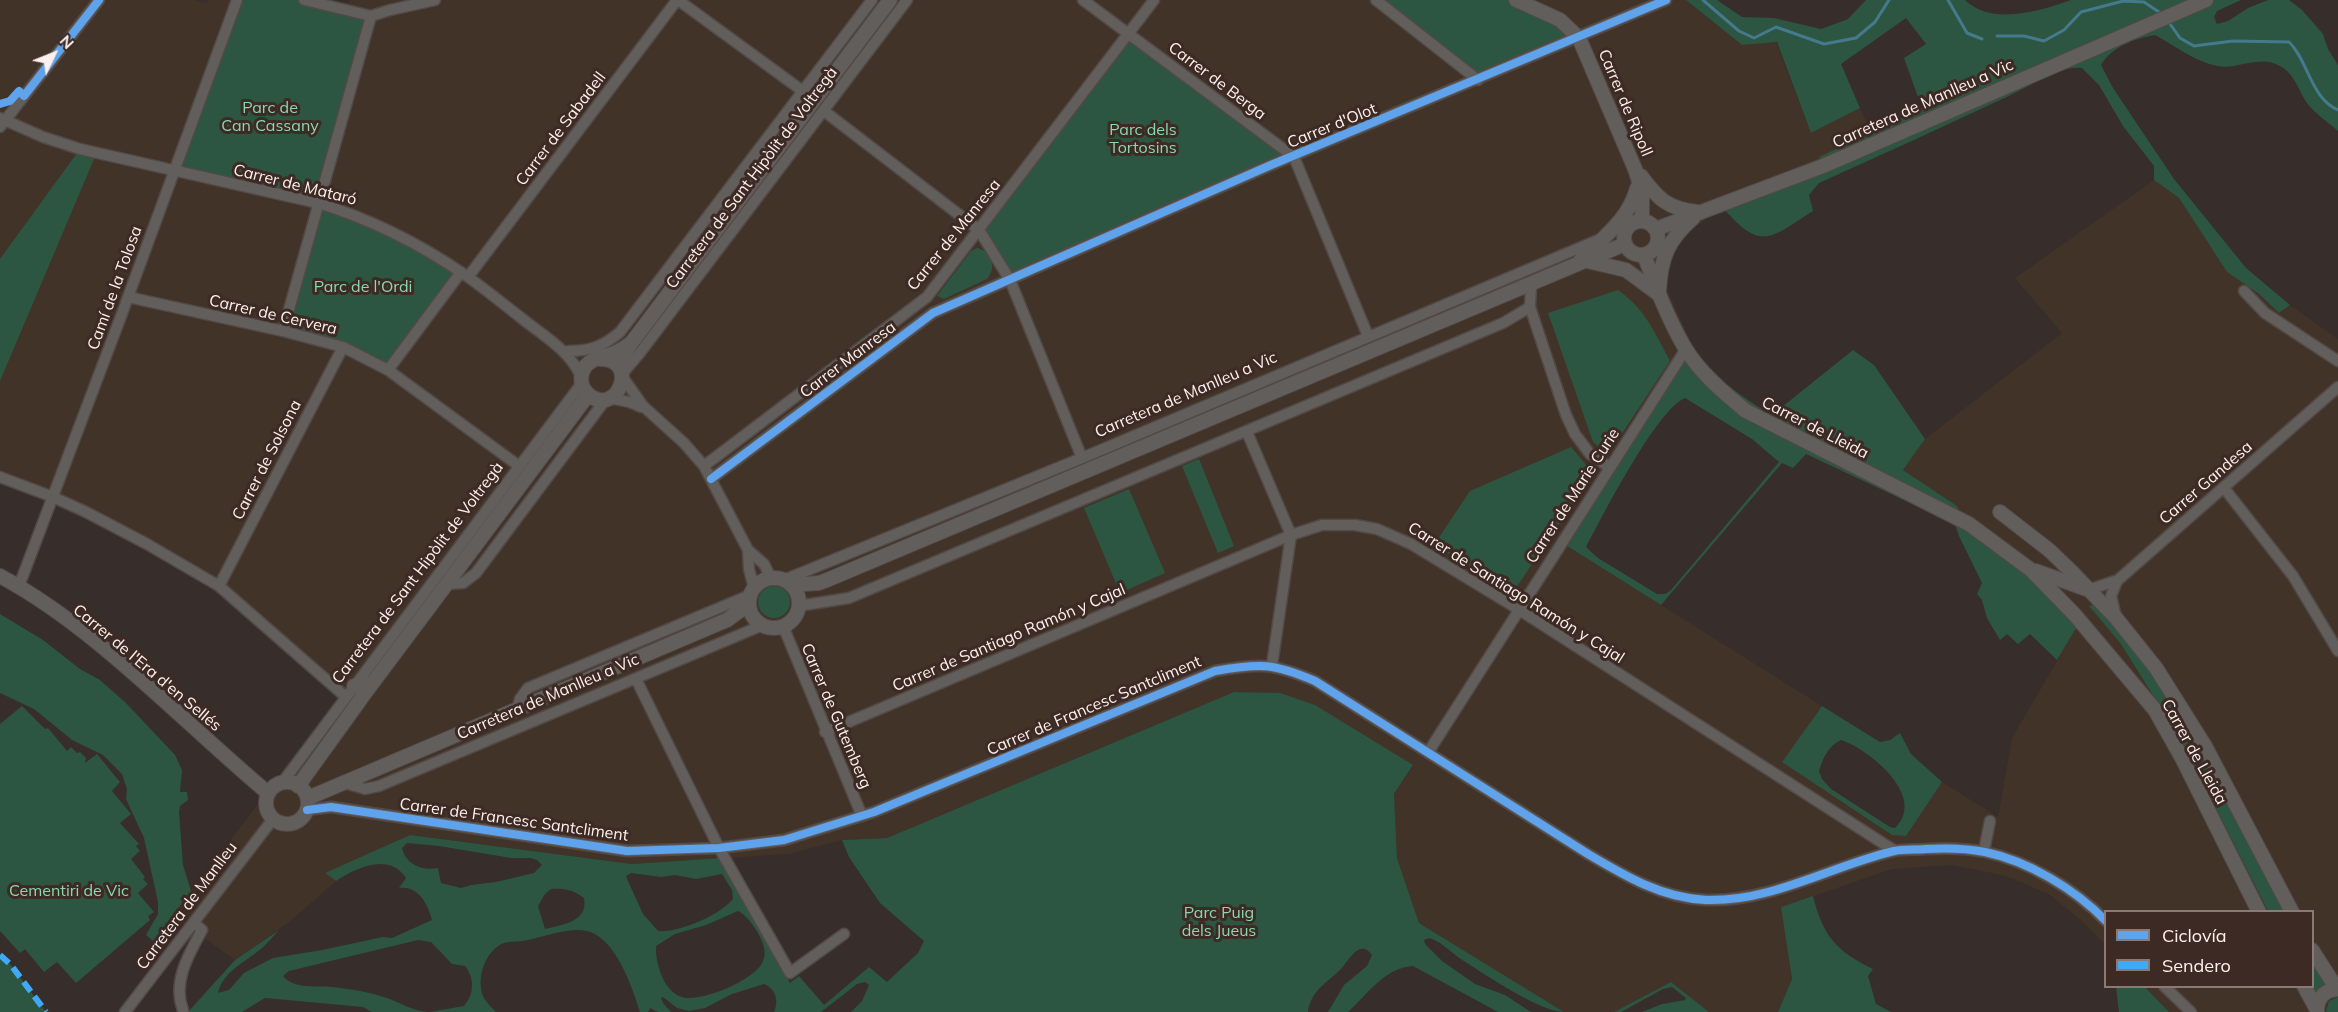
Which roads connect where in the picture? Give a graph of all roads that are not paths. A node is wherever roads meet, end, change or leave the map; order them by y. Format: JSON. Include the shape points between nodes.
{"nodes":[{"id":1,"x":99,"y":0,"type":"edge"},
{"id":2,"x":237,"y":0,"type":"edge"},
{"id":3,"x":304,"y":0,"type":"edge"},
{"id":4,"x":435,"y":0,"type":"edge"},
{"id":5,"x":677,"y":0,"type":"edge"},
{"id":6,"x":872,"y":0,"type":"edge"},
{"id":7,"x":890,"y":0,"type":"edge"},
{"id":8,"x":907,"y":0,"type":"edge"},
{"id":9,"x":1083,"y":0,"type":"edge"},
{"id":10,"x":1154,"y":0,"type":"edge"},
{"id":11,"x":1376,"y":0,"type":"edge"},
{"id":12,"x":1516,"y":0,"type":"edge"},
{"id":13,"x":1666,"y":0,"type":"edge"},
{"id":14,"x":2206,"y":0,"type":"edge"},
{"id":15,"x":371,"y":16,"type":"junction"},
{"id":16,"x":1129,"y":34,"type":"junction"},
{"id":17,"x":1579,"y":38,"type":"junction"},
{"id":18,"x":1478,"y":80,"type":"junction"},
{"id":19,"x":804,"y":92,"type":"junction"},
{"id":20,"x":824,"y":111,"type":"junction"},
{"id":21,"x":2,"y":122,"type":"edge"},
{"id":22,"x":1294,"y":157,"type":"junction"},
{"id":23,"x":176,"y":169,"type":"junction"},
{"id":24,"x":1637,"y":174,"type":"junction"},
{"id":25,"x":318,"y":203,"type":"junction"},
{"id":26,"x":1700,"y":212,"type":"junction"},
{"id":27,"x":1642,"y":220,"type":"junction"},
{"id":28,"x":1656,"y":229,"type":"junction"},
{"id":29,"x":979,"y":230,"type":"junction"},
{"id":30,"x":1601,"y":239,"type":"junction"},
{"id":31,"x":1624,"y":244,"type":"junction"},
{"id":32,"x":1644,"y":255,"type":"junction"},
{"id":33,"x":1582,"y":263,"type":"junction"},
{"id":34,"x":465,"y":274,"type":"junction"},
{"id":35,"x":1010,"y":280,"type":"junction"},
{"id":36,"x":1531,"y":284,"type":"junction"},
{"id":37,"x":2244,"y":291,"type":"dead end"},
{"id":38,"x":1659,"y":295,"type":"junction"},
{"id":39,"x":128,"y":297,"type":"junction"},
{"id":40,"x":640,"y":306,"type":"junction"},
{"id":41,"x":1530,"y":307,"type":"junction"},
{"id":42,"x":283,"y":331,"type":"junction"},
{"id":43,"x":1368,"y":336,"type":"junction"},
{"id":44,"x":633,"y":340,"type":"junction"},
{"id":45,"x":554,"y":343,"type":"junction"},
{"id":46,"x":343,"y":347,"type":"junction"},
{"id":47,"x":1686,"y":350,"type":"junction"},
{"id":48,"x":569,"y":351,"type":"junction"},
{"id":49,"x":596,"y":360,"type":"junction"},
{"id":50,"x":2338,"y":361,"type":"edge"},
{"id":51,"x":388,"y":370,"type":"junction"},
{"id":52,"x":621,"y":374,"type":"junction"},
{"id":53,"x":584,"y":385,"type":"junction"},
{"id":54,"x":2338,"y":387,"type":"edge"},
{"id":55,"x":607,"y":399,"type":"junction"},
{"id":56,"x":649,"y":412,"type":"junction"},
{"id":57,"x":1248,"y":432,"type":"junction"},
{"id":58,"x":1082,"y":458,"type":"junction"},
{"id":59,"x":519,"y":466,"type":"junction"},
{"id":60,"x":704,"y":466,"type":"junction"},
{"id":61,"x":1609,"y":467,"type":"junction"},
{"id":62,"x":0,"y":477,"type":"edge"},
{"id":63,"x":711,"y":479,"type":"junction"},
{"id":64,"x":2223,"y":488,"type":"junction"},
{"id":65,"x":53,"y":497,"type":"junction"},
{"id":66,"x":2000,"y":512,"type":"dead end"},
{"id":67,"x":1291,"y":535,"type":"junction"},
{"id":68,"x":748,"y":550,"type":"junction"},
{"id":69,"x":2031,"y":570,"type":"junction"},
{"id":70,"x":0,"y":576,"type":"edge"},
{"id":71,"x":782,"y":581,"type":"junction"},
{"id":72,"x":2117,"y":581,"type":"junction"},
{"id":73,"x":819,"y":583,"type":"junction"},
{"id":74,"x":446,"y":584,"type":"junction"},
{"id":75,"x":18,"y":586,"type":"junction"},
{"id":76,"x":219,"y":586,"type":"junction"},
{"id":77,"x":2088,"y":590,"type":"junction"},
{"id":78,"x":751,"y":594,"type":"junction"},
{"id":79,"x":799,"y":605,"type":"junction"},
{"id":80,"x":1518,"y":609,"type":"junction"},
{"id":81,"x":2116,"y":618,"type":"junction"},
{"id":82,"x":727,"y":621,"type":"junction"},
{"id":83,"x":759,"y":622,"type":"junction"},
{"id":84,"x":783,"y":626,"type":"junction"},
{"id":85,"x":2338,"y":651,"type":"edge"},
{"id":86,"x":1272,"y":665,"type":"junction"},
{"id":87,"x":636,"y":679,"type":"junction"},
{"id":88,"x":372,"y":683,"type":"junction"},
{"id":89,"x":350,"y":691,"type":"junction"},
{"id":90,"x":517,"y":710,"type":"junction"},
{"id":91,"x":825,"y":732,"type":"junction"},
{"id":92,"x":1429,"y":751,"type":"junction"},
{"id":93,"x":282,"y":783,"type":"junction"},
{"id":94,"x":345,"y":783,"type":"junction"},
{"id":95,"x":298,"y":786,"type":"junction"},
{"id":96,"x":268,"y":793,"type":"junction"},
{"id":97,"x":307,"y":804,"type":"junction"},
{"id":98,"x":862,"y":816,"type":"junction"},
{"id":99,"x":273,"y":819,"type":"junction"},
{"id":100,"x":1990,"y":821,"type":"dead end"},
{"id":101,"x":719,"y":848,"type":"junction"},
{"id":102,"x":1895,"y":851,"type":"junction"},
{"id":103,"x":1984,"y":851,"type":"junction"},
{"id":104,"x":2258,"y":910,"type":"edge"},
{"id":105,"x":2291,"y":910,"type":"edge"},
{"id":106,"x":2104,"y":919,"type":"edge"},
{"id":107,"x":194,"y":923,"type":"junction"},
{"id":108,"x":844,"y":934,"type":"dead end"},
{"id":109,"x":2314,"y":952,"type":"edge"},
{"id":110,"x":2165,"y":988,"type":"edge"},
{"id":111,"x":2305,"y":988,"type":"edge"},
{"id":112,"x":2338,"y":989,"type":"edge"},
{"id":113,"x":183,"y":1010,"type":"dead end"},
{"id":114,"x":2317,"y":1011,"type":"edge"},
{"id":115,"x":126,"y":1012,"type":"edge"},
{"id":116,"x":2191,"y":1012,"type":"edge"}],
"edges":[{"from":1,"to":21,"type":"street"},
{"from":2,"to":23,"type":"street","name":"Camí de la Tolosa"},
{"from":3,"to":15,"type":"street"},
{"from":4,"to":15,"type":"street"},
{"from":5,"to":19,"type":"street"},
{"from":5,"to":34,"type":"street","name":"Carrer de Sabadell"},
{"from":6,"to":19,"type":"street","name":"Carretera de Sant Hipòlit de Voltregà"},
{"from":7,"to":44,"type":"street","name":"Carretera de Sant Hipòlit de Voltregà"},
{"from":8,"to":20,"type":"street","name":"Carretera de Sant Hipòlit de Voltregà"},
{"from":9,"to":16,"type":"street","name":"Carrer de Berga"},
{"from":10,"to":16,"type":"street","name":"Carrer de Manresa"},
{"from":11,"to":18,"type":"street"},
{"from":12,"to":17,"type":"street","name":"Carrer de Ripoll","via":[[1560,20]]},
{"from":13,"to":17,"type":"street","name":"Carrer d'Olot"},
{"from":14,"to":26,"type":"street","name":"Carretera de Manlleu a Vic","via":[[1823,166]]},
{"from":15,"to":25,"type":"street"},
{"from":16,"to":22,"type":"street","name":"Carrer de Berga"},
{"from":16,"to":29,"type":"street","name":"Carrer de Manresa"},
{"from":17,"to":18,"type":"street","name":"Carrer d'Olot"},
{"from":17,"to":24,"type":"street","name":"Carrer de Ripoll"},
{"from":18,"to":22,"type":"street","name":"Carrer d'Olot"},
{"from":19,"to":40,"type":"street","name":"Carretera de Sant Hipòlit de Voltregà"},
{"from":20,"to":29,"type":"street"},
{"from":20,"to":52,"type":"street","name":"Carretera de Sant Hipòlit de Voltregà"},
{"from":21,"to":23,"type":"street","name":"Carrer de Mataró","via":[[80,148]]},
{"from":22,"to":35,"type":"street","name":"Carrer d'Olot"},
{"from":22,"to":43,"type":"street"},
{"from":23,"to":25,"type":"street","name":"Carrer de Mataró"},
{"from":23,"to":39,"type":"street","name":"Camí de la Tolosa"},
{"from":24,"to":26,"type":"street","via":[[1664,203]]},
{"from":24,"to":27,"type":"street","name":"Carrer de Ripoll","via":[[1642,191]]},
{"from":24,"to":30,"type":"street","name":"Carretera de Manlleu a Vic","via":[[1632,204]]},
{"from":25,"to":34,"type":"street","name":"Carrer de Mataró","via":[[394,232]]},
{"from":25,"to":42,"type":"street"},
{"from":26,"to":28,"type":"street","name":"Carretera de Manlleu a Vic"},
{"from":26,"to":38,"type":"street","name":"Carretera de Manlleu a Vic","via":[[1670,243],[1663,259]]},
{"from":27,"to":28,"type":"street"},
{"from":27,"to":31,"type":"street","via":[[1627,227]]},
{"from":28,"to":32,"type":"street","via":[[1657,245]]},
{"from":29,"to":35,"type":"street"},
{"from":29,"to":60,"type":"street","name":"Carrer de Manresa","via":[[927,297]]},
{"from":30,"to":33,"type":"street","name":"Carretera de Manlleu a Vic"},
{"from":30,"to":43,"type":"street","name":"Carretera de Manlleu a Vic"},
{"from":31,"to":32,"type":"street","via":[[1632,253]]},
{"from":31,"to":33,"type":"street","name":"Carretera de Manlleu a Vic"},
{"from":32,"to":38,"type":"street","name":"Carrer de Lleida"},
{"from":33,"to":36,"type":"street","name":"Carretera de Manlleu a Vic"},
{"from":33,"to":38,"type":"street","via":[[1626,270]]},
{"from":34,"to":45,"type":"street","name":"Carrer de Mataró"},
{"from":34,"to":51,"type":"street","name":"Carrer de Sabadell"},
{"from":35,"to":58,"type":"street"},
{"from":35,"to":63,"type":"street","name":"Carrer Manresa","via":[[933,313]]},
{"from":36,"to":41,"type":"street"},
{"from":36,"to":73,"type":"street","name":"Carretera de Manlleu a Vic"},
{"from":37,"to":50,"type":"street","via":[[2265,313]]},
{"from":38,"to":47,"type":"street","name":"Carrer de Lleida"},
{"from":39,"to":42,"type":"street","name":"Carrer de Cervera"},
{"from":39,"to":65,"type":"street","name":"Camí de la Tolosa"},
{"from":40,"to":44,"type":"street","name":"Carretera de Sant Hipòlit de Voltregà"},
{"from":40,"to":48,"type":"street","name":"Carretera de Sant Hipòlit de Voltregà","via":[[608,342],[592,350]]},
{"from":41,"to":57,"type":"street"},
{"from":41,"to":61,"type":"street","via":[[1575,434],[1590,454]]},
{"from":42,"to":46,"type":"street","name":"Carrer de Cervera"},
{"from":43,"to":58,"type":"street","name":"Carretera de Manlleu a Vic"},
{"from":44,"to":49,"type":"street","name":"Carretera de Sant Hipòlit de Voltregà","via":[[620,352]]},
{"from":44,"to":52,"type":"street","name":"Carretera de Sant Hipòlit de Voltregà","via":[[624,354]]},
{"from":45,"to":48,"type":"street","name":"Carrer de Mataró"},
{"from":45,"to":53,"type":"street","name":"Carrer de Mataró","via":[[576,366]]},
{"from":46,"to":51,"type":"street","name":"Carrer de Cervera"},
{"from":46,"to":76,"type":"street","name":"Carrer de Solsona"},
{"from":47,"to":61,"type":"street","name":"Carrer de Marie Curie"},
{"from":47,"to":69,"type":"street","name":"Carrer de Lleida","via":[[1718,387],[1746,411],[1969,524]]},
{"from":48,"to":49,"type":"street","name":"Carrer de Mataró"},
{"from":49,"to":52,"type":"street","via":[[612,361]]},
{"from":49,"to":53,"type":"street","via":[[585,367]]},
{"from":51,"to":59,"type":"street","name":"Carrer de Cervera"},
{"from":52,"to":55,"type":"street","via":[[620,389]]},
{"from":52,"to":56,"type":"street"},
{"from":53,"to":55,"type":"street","via":[[597,399]]},
{"from":53,"to":59,"type":"street","name":"Carretera de Sant Hipòlit de Voltregà"},
{"from":53,"to":74,"type":"street","name":"Carretera de Sant Hipòlit de Voltregà"},
{"from":54,"to":64,"type":"street","name":"Carrer Gandesa"},
{"from":55,"to":56,"type":"street","via":[[629,402]]},
{"from":55,"to":74,"type":"street","name":"Carretera de Sant Hipòlit de Voltregà","via":[[476,573],[463,583]]},
{"from":56,"to":60,"type":"street"},
{"from":57,"to":67,"type":"street"},
{"from":57,"to":79,"type":"street","via":[[849,598]]},
{"from":58,"to":71,"type":"street","name":"Carretera de Manlleu a Vic"},
{"from":59,"to":89,"type":"street","name":"Carretera de Sant Hipòlit de Voltregà"},
{"from":60,"to":63,"type":"street"},
{"from":61,"to":80,"type":"street","name":"Carrer de Marie Curie"},
{"from":62,"to":65,"type":"street"},
{"from":63,"to":68,"type":"street"},
{"from":64,"to":72,"type":"street","name":"Carrer Gandesa"},
{"from":64,"to":85,"type":"street","via":[[2293,576]]},
{"from":65,"to":75,"type":"street","name":"Camí de la Tolosa"},
{"from":65,"to":76,"type":"street","via":[[147,543]]},
{"from":66,"to":77,"type":"street","name":"Carrer de Lleida","via":[[2049,550]]},
{"from":67,"to":80,"type":"street","name":"Carrer de Santiago Ramón y Cajal","via":[[1322,525],[1377,529],[1411,544]]},
{"from":67,"to":86,"type":"street"},
{"from":67,"to":91,"type":"street","name":"Carrer de Santiago Ramón y Cajal"},
{"from":68,"to":71,"type":"street"},
{"from":68,"to":78,"type":"street"},
{"from":69,"to":77,"type":"street","name":"Carrer de Lleida"},
{"from":69,"to":104,"type":"street","name":"Carrer de Lleida","via":[[2075,615],[2155,710]]},
{"from":70,"to":75,"type":"street","name":"Carrer de l'Era d'en Sellés"},
{"from":71,"to":73,"type":"street","name":"Carretera de Manlleu a Vic"},
{"from":71,"to":78,"type":"street","via":[[762,581]]},
{"from":71,"to":79,"type":"street","via":[[796,592]]},
{"from":72,"to":77,"type":"street","name":"Carrer Gandesa"},
{"from":72,"to":81,"type":"street","via":[[2111,596]]},
{"from":73,"to":79,"type":"street","name":"Carretera de Manlleu a Vic"},
{"from":74,"to":88,"type":"street","name":"Carretera de Sant Hipòlit de Voltregà"},
{"from":75,"to":96,"type":"street","name":"Carrer de l'Era d'en Sellés","via":[[97,644]]},
{"from":76,"to":89,"type":"street"},
{"from":77,"to":81,"type":"street","name":"Carrer de Lleida"},
{"from":78,"to":82,"type":"street","name":"Carretera de Manlleu a Vic","via":[[742,609]]},
{"from":78,"to":83,"type":"street","via":[[750,611]]},
{"from":78,"to":90,"type":"street","via":[[528,688]]},
{"from":79,"to":84,"type":"street","via":[[793,619]]},
{"from":80,"to":92,"type":"street","name":"Carrer de Marie Curie"},
{"from":80,"to":102,"type":"street","name":"Carrer de Santiago Ramón y Cajal"},
{"from":81,"to":105,"type":"street","name":"Carrer de Lleida","via":[[2156,668],[2205,746]]},
{"from":82,"to":83,"type":"street","name":"Carretera de Manlleu a Vic"},
{"from":82,"to":90,"type":"street","name":"Carretera de Manlleu a Vic"},
{"from":83,"to":84,"type":"street","via":[[770,627]]},
{"from":83,"to":87,"type":"street","name":"Carretera de Manlleu a Vic"},
{"from":84,"to":91,"type":"street","name":"Carrer de Gutemberg"},
{"from":86,"to":92,"type":"street","name":"Carrer de Francesc Santcliment","via":[[1315,681]]},
{"from":86,"to":98,"type":"street","name":"Carrer de Francesc Santcliment","via":[[1215,671]]},
{"from":87,"to":94,"type":"street","name":"Carretera de Manlleu a Vic","via":[[379,786],[365,789]]},
{"from":87,"to":101,"type":"street"},
{"from":88,"to":89,"type":"street"},
{"from":88,"to":95,"type":"street","name":"Carretera de Sant Hipòlit de Voltregà"},
{"from":89,"to":93,"type":"street","name":"Carretera de Sant Hipòlit de Voltregà"},
{"from":90,"to":94,"type":"street","name":"Carretera de Manlleu a Vic"},
{"from":91,"to":98,"type":"street","name":"Carrer de Gutemberg"},
{"from":92,"to":102,"type":"street","name":"Carrer de Francesc Santcliment","via":[[1588,854],[1662,893],[1704,900],[1741,899]]},
{"from":93,"to":95,"type":"street"},
{"from":93,"to":96,"type":"street"},
{"from":94,"to":97,"type":"street","name":"Carretera de Manlleu a Vic"},
{"from":95,"to":97,"type":"street"},
{"from":96,"to":99,"type":"street","via":[[266,807]]},
{"from":97,"to":99,"type":"street","via":[[301,819],[291,824]]},
{"from":97,"to":101,"type":"street","name":"Carrer de Francesc Santcliment","via":[[627,851]]},
{"from":98,"to":101,"type":"street","name":"Carrer de Francesc Santcliment","via":[[784,840]]},
{"from":99,"to":107,"type":"street","name":"Carretera de Manlleu"},
{"from":100,"to":103,"type":"street"},
{"from":101,"to":108,"type":"street","via":[[790,973]]},
{"from":102,"to":103,"type":"street","name":"Carrer de Francesc Santcliment"},
{"from":103,"to":106,"type":"street","name":"Carrer de Francesc Santcliment","via":[[2063,884]]},
{"from":107,"to":113,"type":"street","via":[[202,930],[184,962],[178,998]]},
{"from":107,"to":115,"type":"street","name":"Carretera de Manlleu"},
{"from":109,"to":112,"type":"street"},
{"from":110,"to":116,"type":"street"},
{"from":111,"to":114,"type":"street"},
{"from":112,"to":114,"type":"street","via":[[2322,995]]}]}
